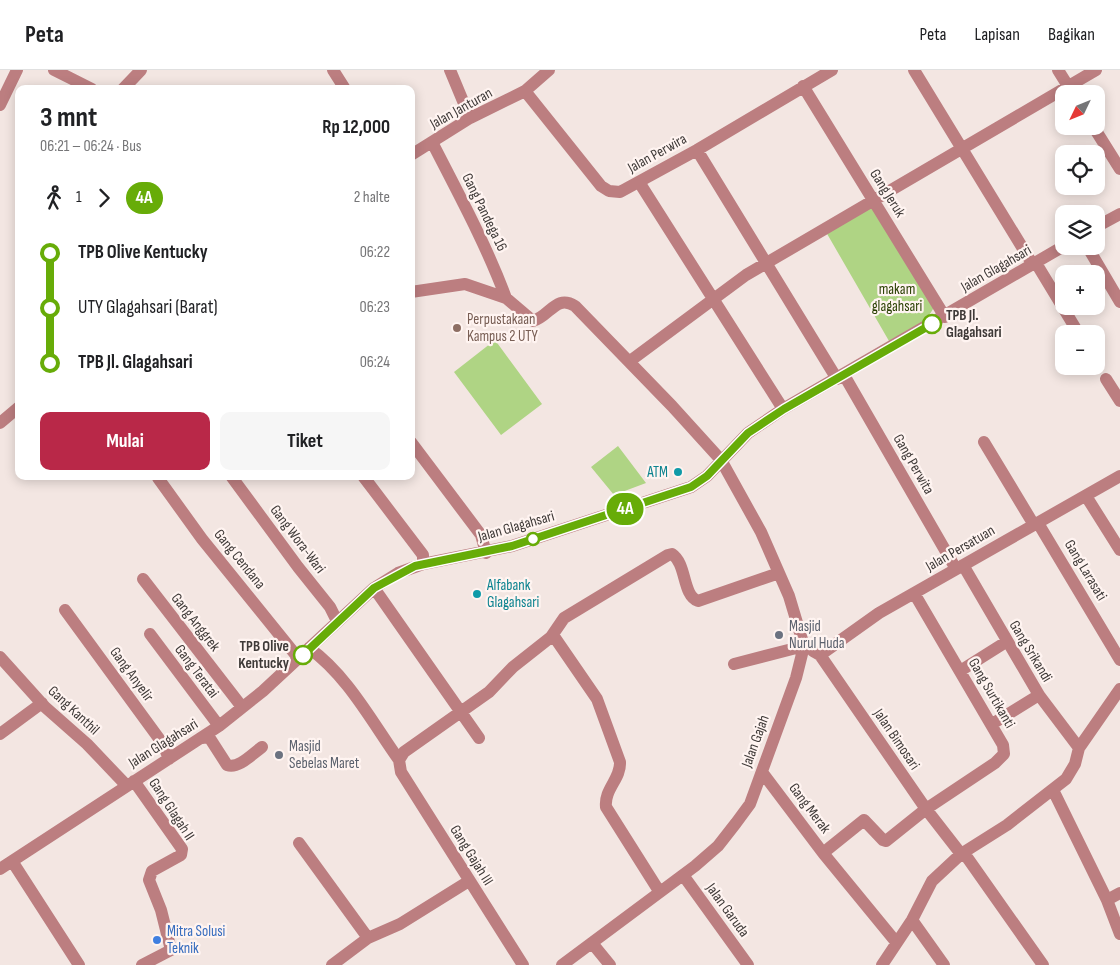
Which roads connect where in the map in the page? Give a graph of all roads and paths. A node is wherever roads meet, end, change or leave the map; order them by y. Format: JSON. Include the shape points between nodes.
{"nodes":[{"id":1,"x":17,"y":70,"type":"edge"},
{"id":2,"x":54,"y":70,"type":"edge"},
{"id":3,"x":142,"y":70,"type":"edge"},
{"id":4,"x":333,"y":70,"type":"edge"},
{"id":5,"x":450,"y":70,"type":"edge"},
{"id":6,"x":549,"y":70,"type":"edge"},
{"id":7,"x":832,"y":70,"type":"edge"},
{"id":8,"x":914,"y":70,"type":"edge"},
{"id":9,"x":1058,"y":70,"type":"edge"},
{"id":10,"x":1096,"y":70,"type":"edge"},
{"id":11,"x":84,"y":85,"type":"edge"},
{"id":12,"x":127,"y":85,"type":"edge"},
{"id":13,"x":342,"y":85,"type":"edge"},
{"id":14,"x":1067,"y":85,"type":"edge"},
{"id":15,"x":1076,"y":85,"type":"edge"},
{"id":16,"x":803,"y":86,"type":"junction"},
{"id":17,"x":525,"y":91,"type":"junction"},
{"id":18,"x":1055,"y":98,"type":"edge"},
{"id":19,"x":0,"y":105,"type":"edge"},
{"id":20,"x":470,"y":118,"type":"junction"},
{"id":21,"x":1099,"y":135,"type":"edge"},
{"id":22,"x":432,"y":142,"type":"junction"},
{"id":23,"x":962,"y":146,"type":"junction"},
{"id":24,"x":697,"y":150,"type":"junction"},
{"id":25,"x":415,"y":153,"type":"edge"},
{"id":26,"x":1120,"y":169,"type":"edge"},
{"id":27,"x":639,"y":182,"type":"junction"},
{"id":28,"x":874,"y":200,"type":"junction"},
{"id":29,"x":1120,"y":214,"type":"edge"},
{"id":30,"x":1105,"y":222,"type":"edge"},
{"id":31,"x":1055,"y":251,"type":"edge"},
{"id":32,"x":1091,"y":255,"type":"edge"},
{"id":33,"x":767,"y":263,"type":"junction"},
{"id":34,"x":1034,"y":264,"type":"junction"},
{"id":35,"x":415,"y":291,"type":"edge"},
{"id":36,"x":506,"y":298,"type":"junction"},
{"id":37,"x":712,"y":298,"type":"junction"},
{"id":38,"x":1120,"y":302,"type":"edge"},
{"id":39,"x":945,"y":317,"type":"junction"},
{"id":40,"x":1073,"y":325,"type":"edge"},
{"id":41,"x":630,"y":361,"type":"junction"},
{"id":42,"x":840,"y":377,"type":"junction"},
{"id":43,"x":1106,"y":379,"type":"dead end"},
{"id":44,"x":1120,"y":401,"type":"edge"},
{"id":45,"x":784,"y":409,"type":"junction"},
{"id":46,"x":15,"y":411,"type":"edge"},
{"id":47,"x":0,"y":423,"type":"edge"},
{"id":48,"x":984,"y":442,"type":"dead end"},
{"id":49,"x":415,"y":447,"type":"edge"},
{"id":50,"x":721,"y":460,"type":"junction"},
{"id":51,"x":1120,"y":476,"type":"edge"},
{"id":52,"x":159,"y":480,"type":"edge"},
{"id":53,"x":235,"y":480,"type":"edge"},
{"id":54,"x":367,"y":480,"type":"edge"},
{"id":55,"x":1086,"y":496,"type":"junction"},
{"id":56,"x":1036,"y":524,"type":"junction"},
{"id":57,"x":1120,"y":550,"type":"edge"},
{"id":58,"x":486,"y":553,"type":"junction"},
{"id":59,"x":423,"y":564,"type":"junction"},
{"id":60,"x":960,"y":567,"type":"junction"},
{"id":61,"x":779,"y":573,"type":"junction"},
{"id":62,"x":143,"y":579,"type":"dead end"},
{"id":63,"x":374,"y":588,"type":"junction"},
{"id":64,"x":914,"y":593,"type":"junction"},
{"id":65,"x":65,"y":610,"type":"dead end"},
{"id":66,"x":337,"y":621,"type":"junction"},
{"id":67,"x":150,"y":634,"type":"dead end"},
{"id":68,"x":553,"y":635,"type":"junction"},
{"id":69,"x":1006,"y":642,"type":"junction"},
{"id":70,"x":804,"y":646,"type":"junction"},
{"id":71,"x":309,"y":648,"type":"junction"},
{"id":72,"x":820,"y":655,"type":"junction"},
{"id":73,"x":0,"y":657,"type":"edge"},
{"id":74,"x":299,"y":659,"type":"junction"},
{"id":75,"x":1120,"y":660,"type":"edge"},
{"id":76,"x":734,"y":664,"type":"dead end"},
{"id":77,"x":960,"y":671,"type":"junction"},
{"id":78,"x":1120,"y":689,"type":"edge"},
{"id":79,"x":1039,"y":695,"type":"junction"},
{"id":80,"x":42,"y":703,"type":"junction"},
{"id":81,"x":242,"y":707,"type":"junction"},
{"id":82,"x":462,"y":711,"type":"junction"},
{"id":83,"x":992,"y":724,"type":"junction"},
{"id":84,"x":219,"y":726,"type":"junction"},
{"id":85,"x":0,"y":734,"type":"edge"},
{"id":86,"x":202,"y":738,"type":"junction"},
{"id":87,"x":479,"y":738,"type":"dead end"},
{"id":88,"x":262,"y":747,"type":"dead end"},
{"id":89,"x":1079,"y":748,"type":"junction"},
{"id":90,"x":169,"y":759,"type":"junction"},
{"id":91,"x":399,"y":760,"type":"junction"},
{"id":92,"x":762,"y":772,"type":"junction"},
{"id":93,"x":130,"y":783,"type":"junction"},
{"id":94,"x":1053,"y":790,"type":"junction"},
{"id":95,"x":926,"y":810,"type":"junction"},
{"id":96,"x":299,"y":843,"type":"dead end"},
{"id":97,"x":823,"y":853,"type":"junction"},
{"id":98,"x":963,"y":854,"type":"junction"},
{"id":99,"x":12,"y":861,"type":"junction"},
{"id":100,"x":0,"y":869,"type":"edge"},
{"id":101,"x":682,"y":875,"type":"junction"},
{"id":102,"x":469,"y":881,"type":"junction"},
{"id":103,"x":659,"y":891,"type":"junction"},
{"id":104,"x":1120,"y":893,"type":"edge"},
{"id":105,"x":1107,"y":900,"type":"junction"},
{"id":106,"x":912,"y":920,"type":"junction"},
{"id":107,"x":1120,"y":934,"type":"edge"},
{"id":108,"x":368,"y":938,"type":"junction"},
{"id":109,"x":896,"y":942,"type":"junction"},
{"id":110,"x":592,"y":943,"type":"junction"},
{"id":111,"x":886,"y":963,"type":"edge"},
{"id":112,"x":80,"y":965,"type":"edge"},
{"id":113,"x":142,"y":965,"type":"edge"},
{"id":114,"x":332,"y":965,"type":"edge"},
{"id":115,"x":524,"y":965,"type":"edge"},
{"id":116,"x":562,"y":965,"type":"edge"},
{"id":117,"x":610,"y":965,"type":"edge"},
{"id":118,"x":748,"y":965,"type":"edge"},
{"id":119,"x":944,"y":965,"type":"edge"},
{"id":120,"x":1043,"y":965,"type":"edge"}],
"edges":[{"from":1,"to":19,"type":"street"},
{"from":2,"to":11,"type":"street"},
{"from":3,"to":12,"type":"street"},
{"from":4,"to":13,"type":"street"},
{"from":5,"to":20,"type":"street"},
{"from":6,"to":17,"type":"street","name":"Jalan Janturan"},
{"from":7,"to":16,"type":"street","name":"Jalan Perwira"},
{"from":8,"to":23,"type":"street"},
{"from":9,"to":14,"type":"street"},
{"from":10,"to":15,"type":"street"},
{"from":16,"to":24,"type":"street","name":"Jalan Perwira"},
{"from":16,"to":28,"type":"street","name":"Gang Jeruk"},
{"from":17,"to":20,"type":"street","name":"Jalan Janturan"},
{"from":17,"to":27,"type":"street","name":"Jalan Perwira","via":[[602,186],[609,191],[620,192]]},
{"from":18,"to":23,"type":"street"},
{"from":20,"to":22,"type":"street","name":"Jalan Janturan"},
{"from":21,"to":26,"type":"street"},
{"from":22,"to":25,"type":"street","name":"Jalan Janturan"},
{"from":22,"to":36,"type":"street","name":"Gang Pandega 16","via":[[470,215]]},
{"from":23,"to":28,"type":"street"},
{"from":23,"to":34,"type":"street"},
{"from":24,"to":27,"type":"street","name":"Jalan Perwira"},
{"from":24,"to":33,"type":"street","name":"Gang Perwita"},
{"from":27,"to":37,"type":"street"},
{"from":28,"to":33,"type":"street"},
{"from":28,"to":39,"type":"street","name":"Gang Jeruk"},
{"from":29,"to":30,"type":"street"},
{"from":31,"to":34,"type":"street","name":"Jalan Glagahsari"},
{"from":32,"to":38,"type":"street"},
{"from":33,"to":37,"type":"street"},
{"from":33,"to":42,"type":"street","name":"Gang Perwita"},
{"from":34,"to":39,"type":"street","name":"Jalan Glagahsari"},
{"from":34,"to":40,"type":"street"},
{"from":35,"to":36,"type":"street","via":[[465,284]]},
{"from":36,"to":41,"type":"street","via":[[533,321],[558,303],[569,302]]},
{"from":37,"to":41,"type":"street"},
{"from":37,"to":45,"type":"street"},
{"from":39,"to":42,"type":"street","name":"Jalan Glagahsari"},
{"from":41,"to":50,"type":"street"},
{"from":42,"to":45,"type":"street","name":"Jalan Glagahsari"},
{"from":42,"to":60,"type":"street","name":"Gang Perwita"},
{"from":43,"to":44,"type":"street"},
{"from":45,"to":50,"type":"street","name":"Jalan Glagahsari","via":[[748,433]]},
{"from":46,"to":47,"type":"street"},
{"from":48,"to":56,"type":"street","name":"Gang Larasati"},
{"from":49,"to":58,"type":"street","via":[[480,535]]},
{"from":50,"to":58,"type":"street","name":"Jalan Glagahsari","via":[[707,476],[691,487]]},
{"from":50,"to":61,"type":"street","via":[[761,532]]},
{"from":51,"to":55,"type":"street","name":"Jalan Persatuan"},
{"from":52,"to":74,"type":"street","name":"Gang Cendana","via":[[202,539]]},
{"from":53,"to":66,"type":"street","name":"Gang Wora-Wari","via":[[330,607]]},
{"from":54,"to":59,"type":"street","via":[[423,555]]},
{"from":55,"to":56,"type":"street","name":"Jalan Persatuan"},
{"from":55,"to":57,"type":"street"},
{"from":56,"to":60,"type":"street","name":"Jalan Persatuan"},
{"from":56,"to":75,"type":"street","name":"Gang Larasati"},
{"from":58,"to":59,"type":"street","name":"Jalan Glagahsari"},
{"from":59,"to":63,"type":"street","name":"Jalan Glagahsari"},
{"from":60,"to":64,"type":"street","name":"Jalan Persatuan"},
{"from":60,"to":69,"type":"street","name":"Gang Srikandi"},
{"from":61,"to":68,"type":"street","via":[[698,601],[692,597],[679,560],[670,554],[567,616]]},
{"from":61,"to":70,"type":"street"},
{"from":62,"to":81,"type":"street","name":"Gang Anggrek"},
{"from":63,"to":66,"type":"street","name":"Jalan Glagahsari"},
{"from":63,"to":82,"type":"street"},
{"from":64,"to":72,"type":"street","name":"Jalan Persatuan","via":[[878,613]]},
{"from":64,"to":77,"type":"street","name":"Gang Surtikanti"},
{"from":65,"to":90,"type":"street","name":"Gang Anyelir","via":[[163,744]]},
{"from":66,"to":71,"type":"street","name":"Jalan Glagahsari"},
{"from":67,"to":84,"type":"street","name":"Gang Teratai"},
{"from":68,"to":82,"type":"street","via":[[513,667],[489,692]]},
{"from":68,"to":103,"type":"street","via":[[597,699],[620,762],[621,772],[605,799],[606,807]]},
{"from":69,"to":77,"type":"street"},
{"from":69,"to":79,"type":"street","name":"Gang Srikandi"},
{"from":70,"to":72,"type":"street","name":"Jalan Bimosari"},
{"from":70,"to":76,"type":"street"},
{"from":70,"to":92,"type":"street","name":"Jalan Gajah","via":[[796,678]]},
{"from":71,"to":74,"type":"street","name":"Jalan Glagahsari"},
{"from":71,"to":91,"type":"street","name":"Gang Gajah III","via":[[324,658]]},
{"from":72,"to":95,"type":"street","name":"Jalan Bimosari"},
{"from":73,"to":80,"type":"street","name":"Gang Kanthil"},
{"from":74,"to":81,"type":"street","name":"Jalan Glagahsari"},
{"from":77,"to":83,"type":"street","name":"Gang Surtikanti"},
{"from":78,"to":89,"type":"street"},
{"from":79,"to":83,"type":"street"},
{"from":79,"to":89,"type":"street","name":"Gang Srikandi"},
{"from":80,"to":85,"type":"street"},
{"from":80,"to":93,"type":"street","name":"Gang Kanthil"},
{"from":81,"to":84,"type":"street","name":"Jalan Glagahsari"},
{"from":82,"to":87,"type":"street"},
{"from":82,"to":91,"type":"street","via":[[404,752]]},
{"from":83,"to":95,"type":"street","name":"Gang Surtikanti","via":[[1005,749],[1004,754],[996,763]]},
{"from":84,"to":86,"type":"street","name":"Jalan Glagahsari"},
{"from":86,"to":88,"type":"street","via":[[209,737],[227,765],[231,766],[236,766]]},
{"from":86,"to":90,"type":"street","name":"Jalan Glagahsari"},
{"from":89,"to":94,"type":"street","via":[[1070,774]]},
{"from":90,"to":93,"type":"street","name":"Jalan Glagahsari"},
{"from":91,"to":102,"type":"street","name":"Gang Gajah III","via":[[401,772]]},
{"from":92,"to":97,"type":"street","name":"Gang Merak"},
{"from":92,"to":101,"type":"street","name":"Jalan Gajah","via":[[750,804],[736,823],[718,846]]},
{"from":93,"to":99,"type":"street","name":"Jalan Glagahsari"},
{"from":93,"to":113,"type":"street","name":"Gang Glagah II","via":[[182,849],[181,854],[152,871],[149,880],[171,950]]},
{"from":94,"to":98,"type":"street"},
{"from":94,"to":105,"type":"street"},
{"from":95,"to":97,"type":"street","name":"Gang Merak","via":[[886,841],[864,820]]},
{"from":95,"to":98,"type":"street","name":"Jalan Bimosari"},
{"from":96,"to":108,"type":"street"},
{"from":97,"to":109,"type":"street"},
{"from":98,"to":106,"type":"street","via":[[927,887]]},
{"from":98,"to":120,"type":"street","name":"Jalan Bimosari"},
{"from":99,"to":100,"type":"street","name":"Jalan Glagahsari"},
{"from":99,"to":112,"type":"street"},
{"from":101,"to":103,"type":"street","name":"Jalan Gajah"},
{"from":101,"to":118,"type":"street","name":"Jalan Garuda"},
{"from":102,"to":108,"type":"street","via":[[400,924]]},
{"from":102,"to":115,"type":"street","name":"Gang Gajah III"},
{"from":103,"to":110,"type":"street","name":"Jalan Gajah"},
{"from":104,"to":105,"type":"street"},
{"from":105,"to":107,"type":"street"},
{"from":106,"to":109,"type":"street"},
{"from":106,"to":119,"type":"street"},
{"from":108,"to":114,"type":"street"},
{"from":109,"to":111,"type":"street"},
{"from":110,"to":116,"type":"street","name":"Jalan Gajah"},
{"from":110,"to":117,"type":"street"}]}
